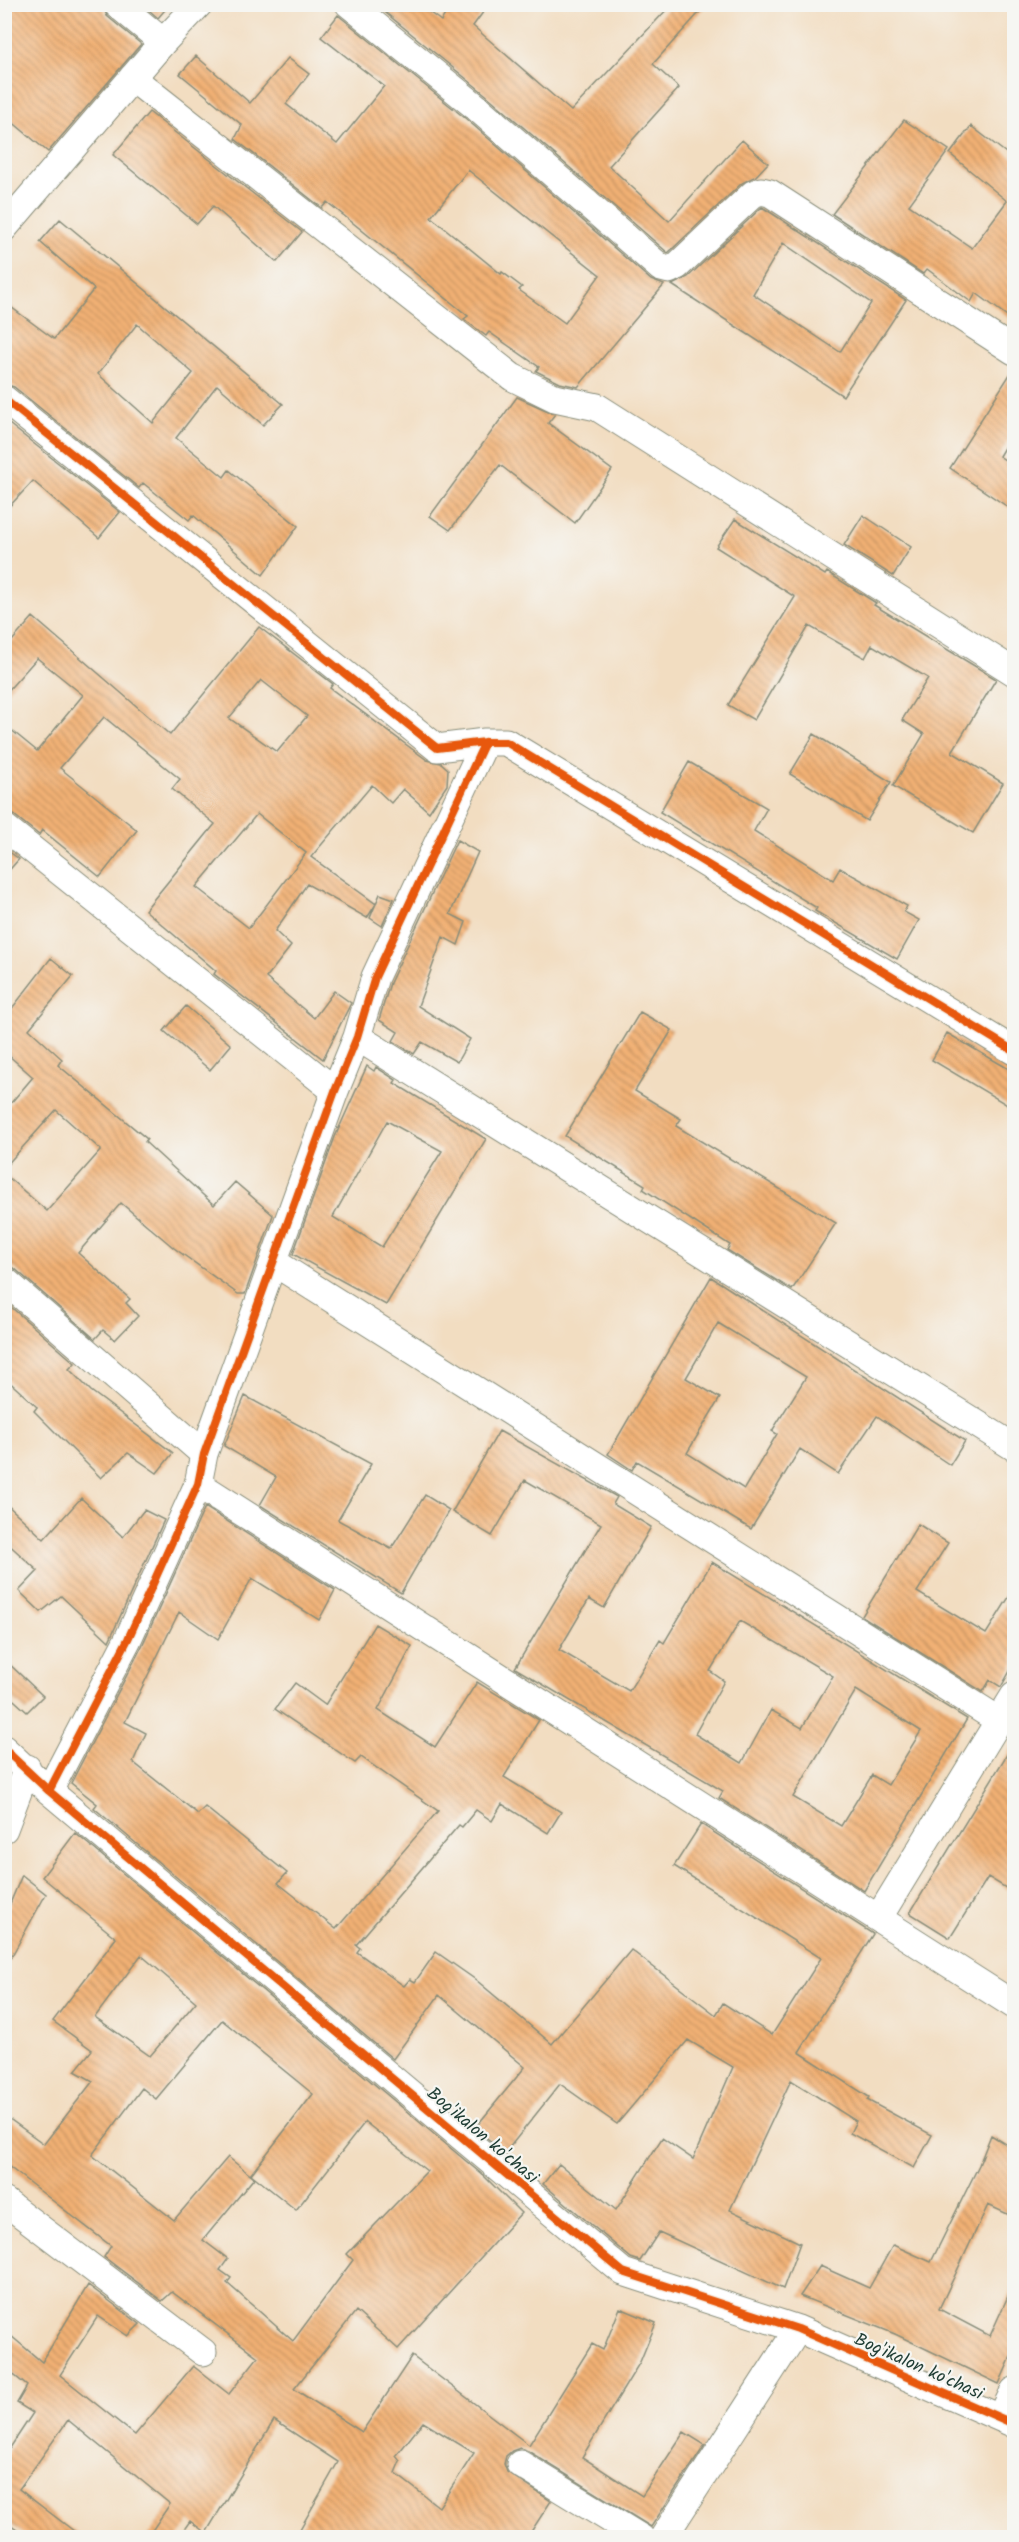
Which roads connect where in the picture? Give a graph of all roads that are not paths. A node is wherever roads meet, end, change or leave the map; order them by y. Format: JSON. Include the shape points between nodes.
{"nodes":[{"id":1,"x":117,"y":4,"type":"edge"},
{"id":2,"x":199,"y":4,"type":"edge"},
{"id":3,"x":349,"y":4,"type":"edge"},
{"id":4,"x":163,"y":42,"type":"junction"},
{"id":5,"x":132,"y":78,"type":"junction"},
{"id":6,"x":4,"y":228,"type":"edge"},
{"id":7,"x":1014,"y":351,"type":"edge"},
{"id":8,"x":4,"y":399,"type":"edge"},
{"id":9,"x":1014,"y":672,"type":"edge"},
{"id":10,"x":485,"y":742,"type":"junction"},
{"id":11,"x":4,"y":827,"type":"edge"},
{"id":12,"x":357,"y":1037,"type":"junction"},
{"id":13,"x":1014,"y":1051,"type":"edge"},
{"id":14,"x":335,"y":1091,"type":"junction"},
{"id":15,"x":275,"y":1263,"type":"junction"},
{"id":16,"x":4,"y":1280,"type":"edge"},
{"id":17,"x":1014,"y":1447,"type":"edge"},
{"id":18,"x":204,"y":1454,"type":"junction"},
{"id":19,"x":198,"y":1484,"type":"junction"},
{"id":20,"x":1014,"y":1696,"type":"edge"},
{"id":21,"x":1000,"y":1721,"type":"junction"},
{"id":22,"x":4,"y":1749,"type":"edge"},
{"id":23,"x":27,"y":1768,"type":"junction"},
{"id":24,"x":49,"y":1791,"type":"junction"},
{"id":25,"x":4,"y":1829,"type":"edge"},
{"id":26,"x":879,"y":1917,"type":"junction"},
{"id":27,"x":1014,"y":2005,"type":"edge"},
{"id":28,"x":4,"y":2201,"type":"edge"},
{"id":29,"x":798,"y":2329,"type":"junction"},
{"id":30,"x":203,"y":2352,"type":"dead end"},
{"id":31,"x":1014,"y":2391,"type":"edge"},
{"id":32,"x":1008,"y":2421,"type":"edge"},
{"id":33,"x":520,"y":2464,"type":"dead end"},
{"id":34,"x":641,"y":2538,"type":"edge"},
{"id":35,"x":663,"y":2538,"type":"edge"}],
"edges":[{"from":1,"to":4,"type":"street"},
{"from":2,"to":4,"type":"street"},
{"from":3,"to":7,"type":"street","via":[[475,106],[661,268],[677,266],[753,194],[770,193]]},
{"from":4,"to":5,"type":"street"},
{"from":5,"to":6,"type":"street"},
{"from":5,"to":9,"type":"street","via":[[512,377],[555,398],[597,407]]},
{"from":8,"to":10,"type":"street","via":[[437,748]]},
{"from":10,"to":12,"type":"street","via":[[375,977]]},
{"from":10,"to":13,"type":"street","via":[[506,742]]},
{"from":11,"to":14,"type":"street"},
{"from":12,"to":14,"type":"street"},
{"from":12,"to":17,"type":"street"},
{"from":14,"to":15,"type":"street"},
{"from":15,"to":18,"type":"street"},
{"from":15,"to":21,"type":"street"},
{"from":16,"to":18,"type":"street"},
{"from":18,"to":19,"type":"street"},
{"from":19,"to":24,"type":"street","via":[[128,1639]]},
{"from":19,"to":26,"type":"street"},
{"from":20,"to":21,"type":"street"},
{"from":21,"to":26,"type":"street"},
{"from":22,"to":23,"type":"street","name":"Bog'ikalon ko'chasi"},
{"from":23,"to":24,"type":"street","name":"Bog'ikalon ko'chasi"},
{"from":23,"to":25,"type":"street"},
{"from":24,"to":29,"type":"street","name":"Bog'ikalon ko'chasi","via":[[623,2272]]},
{"from":26,"to":27,"type":"street"},
{"from":28,"to":30,"type":"street"},
{"from":29,"to":32,"type":"street","name":"Bog'ikalon ko'chasi"},
{"from":29,"to":35,"type":"street"},
{"from":31,"to":32,"type":"street"},
{"from":33,"to":34,"type":"street"}]}
